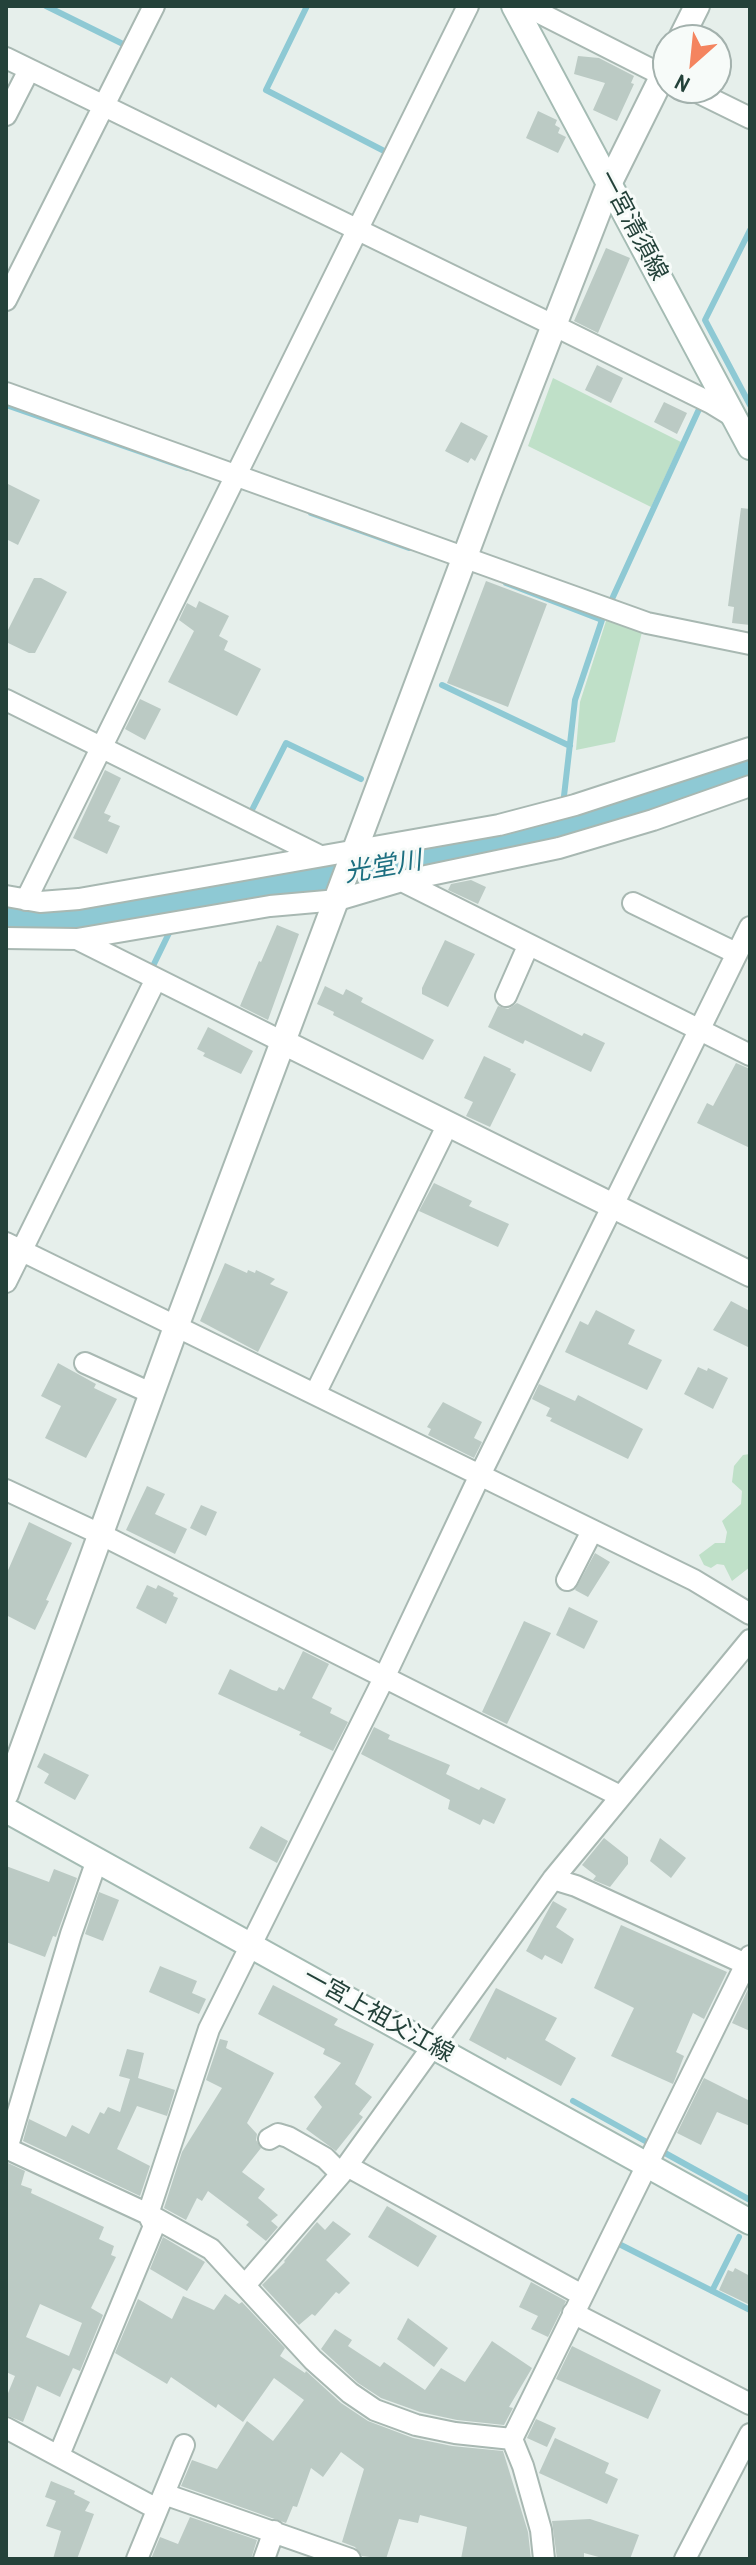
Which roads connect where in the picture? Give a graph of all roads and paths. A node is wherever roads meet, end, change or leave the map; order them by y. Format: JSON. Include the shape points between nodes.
{"nodes":[{"id":1,"x":154,"y":6,"type":"edge"},
{"id":2,"x":468,"y":6,"type":"edge"},
{"id":3,"x":514,"y":6,"type":"edge"},
{"id":4,"x":526,"y":6,"type":"edge"},
{"id":5,"x":697,"y":6,"type":"edge"},
{"id":6,"x":688,"y":24,"type":"edge"},
{"id":7,"x":6,"y":58,"type":"edge"},
{"id":8,"x":652,"y":66,"type":"edge"},
{"id":9,"x":29,"y":70,"type":"junction"},
{"id":10,"x":652,"y":100,"type":"edge"},
{"id":11,"x":722,"y":104,"type":"edge"},
{"id":12,"x":105,"y":106,"type":"junction"},
{"id":13,"x":6,"y":115,"type":"edge"},
{"id":14,"x":750,"y":118,"type":"edge"},
{"id":15,"x":609,"y":184,"type":"junction"},
{"id":16,"x":357,"y":230,"type":"junction"},
{"id":17,"x":6,"y":300,"type":"edge"},
{"id":18,"x":553,"y":325,"type":"junction"},
{"id":19,"x":6,"y":393,"type":"edge"},
{"id":20,"x":742,"y":421,"type":"edge"},
{"id":21,"x":750,"y":447,"type":"edge"},
{"id":22,"x":237,"y":475,"type":"junction"},
{"id":23,"x":465,"y":556,"type":"junction"},
{"id":24,"x":750,"y":644,"type":"edge"},
{"id":25,"x":6,"y":700,"type":"edge"},
{"id":26,"x":101,"y":747,"type":"junction"},
{"id":27,"x":750,"y":748,"type":"edge"},
{"id":28,"x":750,"y":786,"type":"edge"},
{"id":29,"x":354,"y":854,"type":"junction"},
{"id":30,"x":320,"y":856,"type":"junction"},
{"id":31,"x":402,"y":881,"type":"junction"},
{"id":32,"x":339,"y":896,"type":"junction"},
{"id":33,"x":16,"y":898,"type":"edge"},
{"id":34,"x":633,"y":903,"type":"dead end"},
{"id":35,"x":750,"y":927,"type":"edge"},
{"id":36,"x":77,"y":939,"type":"junction"},
{"id":37,"x":7,"y":940,"type":"edge"},
{"id":38,"x":528,"y":946,"type":"junction"},
{"id":39,"x":736,"y":953,"type":"junction"},
{"id":40,"x":156,"y":979,"type":"junction"},
{"id":41,"x":506,"y":996,"type":"dead end"},
{"id":42,"x":699,"y":1029,"type":"junction"},
{"id":43,"x":283,"y":1042,"type":"junction"},
{"id":44,"x":750,"y":1055,"type":"edge"},
{"id":45,"x":448,"y":1124,"type":"junction"},
{"id":46,"x":612,"y":1204,"type":"junction"},
{"id":47,"x":14,"y":1246,"type":"edge"},
{"id":48,"x":750,"y":1274,"type":"edge"},
{"id":49,"x":6,"y":1282,"type":"edge"},
{"id":50,"x":176,"y":1327,"type":"junction"},
{"id":51,"x":85,"y":1363,"type":"dead end"},
{"id":52,"x":153,"y":1394,"type":"junction"},
{"id":53,"x":315,"y":1394,"type":"junction"},
{"id":54,"x":480,"y":1475,"type":"junction"},
{"id":55,"x":6,"y":1490,"type":"edge"},
{"id":56,"x":592,"y":1531,"type":"junction"},
{"id":57,"x":100,"y":1534,"type":"junction"},
{"id":58,"x":567,"y":1580,"type":"dead end"},
{"id":59,"x":750,"y":1614,"type":"edge"},
{"id":60,"x":750,"y":1640,"type":"edge"},
{"id":61,"x":384,"y":1678,"type":"junction"},
{"id":62,"x":6,"y":1794,"type":"edge"},
{"id":63,"x":620,"y":1796,"type":"junction"},
{"id":64,"x":6,"y":1810,"type":"edge"},
{"id":65,"x":97,"y":1860,"type":"junction"},
{"id":66,"x":553,"y":1879,"type":"junction"},
{"id":67,"x":250,"y":1945,"type":"junction"},
{"id":68,"x":748,"y":1962,"type":"edge"},
{"id":69,"x":433,"y":2046,"type":"junction"},
{"id":70,"x":269,"y":2139,"type":"dead end"},
{"id":71,"x":6,"y":2148,"type":"edge"},
{"id":72,"x":647,"y":2165,"type":"junction"},
{"id":73,"x":344,"y":2170,"type":"junction"},
{"id":74,"x":148,"y":2214,"type":"junction"},
{"id":75,"x":750,"y":2222,"type":"edge"},
{"id":76,"x":246,"y":2284,"type":"junction"},
{"id":77,"x":578,"y":2304,"type":"junction"},
{"id":78,"x":750,"y":2404,"type":"edge"},
{"id":79,"x":6,"y":2428,"type":"edge"},
{"id":80,"x":750,"y":2434,"type":"edge"},
{"id":81,"x":512,"y":2439,"type":"junction"},
{"id":82,"x":184,"y":2445,"type":"dead end"},
{"id":83,"x":59,"y":2455,"type":"junction"},
{"id":84,"x":160,"y":2501,"type":"junction"},
{"id":85,"x":274,"y":2531,"type":"junction"},
{"id":86,"x":326,"y":2555,"type":"edge"},
{"id":87,"x":137,"y":2559,"type":"edge"},
{"id":88,"x":264,"y":2559,"type":"edge"},
{"id":89,"x":350,"y":2559,"type":"edge"},
{"id":90,"x":544,"y":2559,"type":"edge"},
{"id":91,"x":685,"y":2559,"type":"edge"}],
"edges":[{"from":1,"to":12,"type":"street"},
{"from":2,"to":16,"type":"street"},
{"from":3,"to":15,"type":"street","name":"一宮清須線"},
{"from":4,"to":8,"type":"street"},
{"from":5,"to":6,"type":"street"},
{"from":7,"to":9,"type":"street"},
{"from":9,"to":12,"type":"street"},
{"from":9,"to":13,"type":"street"},
{"from":10,"to":15,"type":"street"},
{"from":11,"to":14,"type":"street"},
{"from":12,"to":16,"type":"street"},
{"from":12,"to":17,"type":"street"},
{"from":15,"to":18,"type":"street"},
{"from":15,"to":20,"type":"street","name":"一宮清須線"},
{"from":16,"to":18,"type":"street"},
{"from":16,"to":22,"type":"street"},
{"from":18,"to":20,"type":"street"},
{"from":18,"to":23,"type":"street"},
{"from":19,"to":22,"type":"street"},
{"from":20,"to":21,"type":"street","name":"一宮清須線"},
{"from":22,"to":23,"type":"street"},
{"from":22,"to":26,"type":"street"},
{"from":23,"to":24,"type":"street","via":[[647,623]]},
{"from":23,"to":29,"type":"street"},
{"from":25,"to":26,"type":"street"},
{"from":26,"to":30,"type":"street"},
{"from":26,"to":33,"type":"street"},
{"from":27,"to":29,"type":"street","via":[[575,805]]},
{"from":28,"to":31,"type":"street","via":[[559,848]]},
{"from":29,"to":30,"type":"street"},
{"from":29,"to":32,"type":"street"},
{"from":30,"to":33,"type":"street","via":[[79,899]]},
{"from":31,"to":32,"type":"street"},
{"from":31,"to":38,"type":"street"},
{"from":32,"to":36,"type":"street"},
{"from":32,"to":43,"type":"street"},
{"from":34,"to":39,"type":"street"},
{"from":35,"to":39,"type":"street"},
{"from":36,"to":37,"type":"street"},
{"from":36,"to":40,"type":"street"},
{"from":38,"to":41,"type":"street"},
{"from":38,"to":42,"type":"street"},
{"from":39,"to":42,"type":"street"},
{"from":40,"to":43,"type":"street"},
{"from":40,"to":47,"type":"street"},
{"from":42,"to":44,"type":"street"},
{"from":42,"to":46,"type":"street"},
{"from":43,"to":45,"type":"street"},
{"from":43,"to":50,"type":"street"},
{"from":45,"to":46,"type":"street"},
{"from":45,"to":53,"type":"street"},
{"from":46,"to":48,"type":"street"},
{"from":46,"to":54,"type":"street"},
{"from":47,"to":49,"type":"street"},
{"from":47,"to":50,"type":"street"},
{"from":50,"to":52,"type":"street"},
{"from":50,"to":53,"type":"street"},
{"from":51,"to":52,"type":"street"},
{"from":52,"to":57,"type":"street"},
{"from":53,"to":54,"type":"street"},
{"from":54,"to":56,"type":"street"},
{"from":54,"to":61,"type":"street"},
{"from":55,"to":57,"type":"street"},
{"from":56,"to":58,"type":"street"},
{"from":56,"to":59,"type":"street","via":[[694,1580]]},
{"from":57,"to":61,"type":"street"},
{"from":57,"to":62,"type":"street"},
{"from":60,"to":63,"type":"street"},
{"from":61,"to":63,"type":"street"},
{"from":61,"to":67,"type":"street"},
{"from":63,"to":66,"type":"street"},
{"from":64,"to":65,"type":"street","name":"一宮上祖父江線"},
{"from":65,"to":67,"type":"street","name":"一宮上祖父江線"},
{"from":65,"to":71,"type":"street"},
{"from":66,"to":68,"type":"street"},
{"from":66,"to":69,"type":"street"},
{"from":67,"to":69,"type":"street","name":"一宮上祖父江線"},
{"from":67,"to":74,"type":"street","via":[[209,2029]]},
{"from":68,"to":72,"type":"street"},
{"from":69,"to":72,"type":"street","name":"一宮上祖父江線"},
{"from":69,"to":73,"type":"street"},
{"from":70,"to":73,"type":"street","via":[[278,2134],[288,2137]]},
{"from":71,"to":74,"type":"street"},
{"from":72,"to":75,"type":"street","name":"一宮上祖父江線"},
{"from":72,"to":77,"type":"street"},
{"from":73,"to":76,"type":"street"},
{"from":73,"to":77,"type":"street"},
{"from":74,"to":76,"type":"street","via":[[211,2249]]},
{"from":74,"to":83,"type":"street","via":[[154,2226]]},
{"from":76,"to":81,"type":"street","via":[[313,2360],[375,2410],[416,2425]]},
{"from":77,"to":78,"type":"street"},
{"from":77,"to":81,"type":"street"},
{"from":79,"to":83,"type":"street"},
{"from":80,"to":91,"type":"street"},
{"from":81,"to":90,"type":"street","via":[[541,2530]]},
{"from":82,"to":84,"type":"street"},
{"from":83,"to":84,"type":"street"},
{"from":84,"to":85,"type":"street"},
{"from":84,"to":87,"type":"street"},
{"from":85,"to":86,"type":"street"},
{"from":85,"to":88,"type":"street"},
{"from":86,"to":89,"type":"street"}]}
